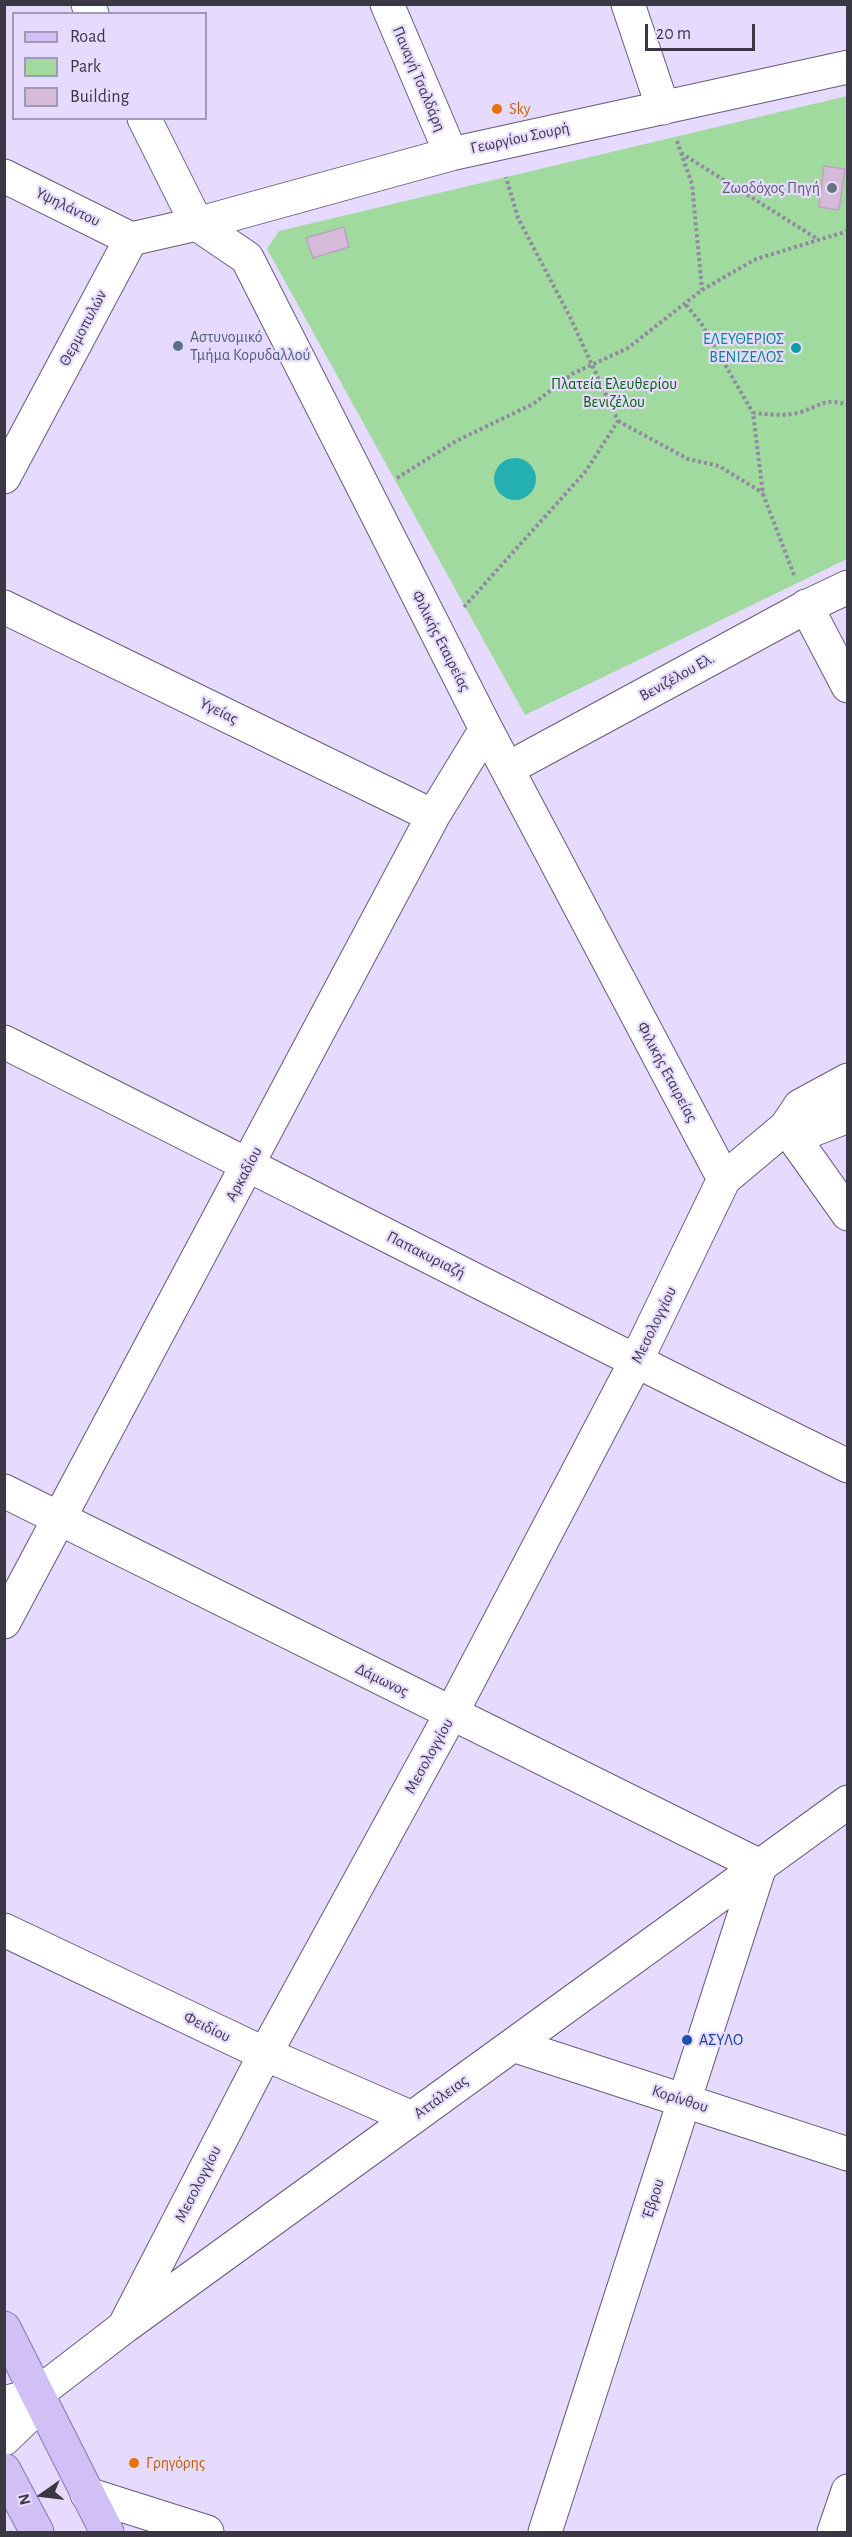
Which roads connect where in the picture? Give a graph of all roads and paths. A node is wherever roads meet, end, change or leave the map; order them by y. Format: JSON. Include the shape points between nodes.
{"nodes":[{"id":1,"x":387,"y":4,"type":"edge"},
{"id":2,"x":628,"y":4,"type":"edge"},
{"id":3,"x":848,"y":67,"type":"edge"},
{"id":4,"x":145,"y":120,"type":"edge"},
{"id":5,"x":670,"y":121,"type":"junction"},
{"id":6,"x":679,"y":152,"type":"junction"},
{"id":7,"x":451,"y":154,"type":"junction"},
{"id":8,"x":505,"y":173,"type":"dead end"},
{"id":9,"x":4,"y":176,"type":"edge"},
{"id":10,"x":197,"y":224,"type":"junction"},
{"id":11,"x":848,"y":231,"type":"edge"},
{"id":12,"x":131,"y":239,"type":"junction"},
{"id":13,"x":820,"y":241,"type":"junction"},
{"id":14,"x":702,"y":290,"type":"junction"},
{"id":15,"x":686,"y":305,"type":"junction"},
{"id":16,"x":592,"y":366,"type":"junction"},
{"id":17,"x":848,"y":405,"type":"edge"},
{"id":18,"x":753,"y":412,"type":"junction"},
{"id":19,"x":618,"y":421,"type":"junction"},
{"id":20,"x":4,"y":477,"type":"edge"},
{"id":21,"x":393,"y":481,"type":"dead end"},
{"id":22,"x":763,"y":493,"type":"junction"},
{"id":23,"x":848,"y":587,"type":"edge"},
{"id":24,"x":4,"y":607,"type":"edge"},
{"id":25,"x":806,"y":607,"type":"junction"},
{"id":26,"x":463,"y":608,"type":"dead end"},
{"id":27,"x":848,"y":686,"type":"edge"},
{"id":28,"x":486,"y":729,"type":"junction"},
{"id":29,"x":507,"y":769,"type":"junction"},
{"id":30,"x":433,"y":816,"type":"junction"},
{"id":31,"x":4,"y":1042,"type":"edge"},
{"id":32,"x":848,"y":1080,"type":"edge"},
{"id":33,"x":848,"y":1116,"type":"edge"},
{"id":34,"x":786,"y":1127,"type":"junction"},
{"id":35,"x":249,"y":1164,"type":"junction"},
{"id":36,"x":723,"y":1179,"type":"junction"},
{"id":37,"x":848,"y":1214,"type":"edge"},
{"id":38,"x":636,"y":1363,"type":"junction"},
{"id":39,"x":848,"y":1466,"type":"edge"},
{"id":40,"x":4,"y":1491,"type":"edge"},
{"id":41,"x":60,"y":1519,"type":"junction"},
{"id":42,"x":4,"y":1622,"type":"edge"},
{"id":43,"x":451,"y":1714,"type":"junction"},
{"id":44,"x":848,"y":1802,"type":"edge"},
{"id":45,"x":760,"y":1866,"type":"junction"},
{"id":46,"x":4,"y":1930,"type":"edge"},
{"id":47,"x":513,"y":2045,"type":"junction"},
{"id":48,"x":265,"y":2054,"type":"junction"},
{"id":49,"x":684,"y":2101,"type":"junction"},
{"id":50,"x":411,"y":2118,"type":"junction"},
{"id":51,"x":848,"y":2154,"type":"edge"},
{"id":52,"x":124,"y":2327,"type":"junction"},
{"id":53,"x":4,"y":2328,"type":"edge"},
{"id":54,"x":37,"y":2394,"type":"junction"},
{"id":55,"x":4,"y":2403,"type":"edge"},
{"id":56,"x":4,"y":2439,"type":"edge"},
{"id":57,"x":4,"y":2470,"type":"edge"},
{"id":58,"x":848,"y":2490,"type":"edge"},
{"id":59,"x":87,"y":2494,"type":"junction"},
{"id":60,"x":33,"y":2530,"type":"edge"},
{"id":61,"x":106,"y":2532,"type":"edge"},
{"id":62,"x":207,"y":2532,"type":"edge"},
{"id":63,"x":545,"y":2532,"type":"edge"},
{"id":64,"x":834,"y":2532,"type":"edge"}],
"edges":[{"from":1,"to":7,"type":"street","name":"Παναγή Τσαλδάρη"},
{"from":2,"to":5,"type":"street"},
{"from":3,"to":5,"type":"street","name":"Γεωργίου Σουρή"},
{"from":4,"to":10,"type":"street","name":"Φιλικής Εταιρείας"},
{"from":5,"to":6,"type":"path"},
{"from":5,"to":7,"type":"street","name":"Γεωργίου Σουρή"},
{"from":6,"to":13,"type":"path"},
{"from":6,"to":14,"type":"path","via":[[692,184]]},
{"from":7,"to":10,"type":"street","name":"Γεωργίου Σουρή"},
{"from":8,"to":16,"type":"path","via":[[518,218]]},
{"from":9,"to":12,"type":"street","name":"Υψηλάντου"},
{"from":10,"to":12,"type":"street"},
{"from":10,"to":28,"type":"street","name":"Φιλικής Εταιρείας","via":[[247,258]]},
{"from":11,"to":13,"type":"path"},
{"from":12,"to":20,"type":"street","name":"Θερμοπυλών"},
{"from":13,"to":14,"type":"path","via":[[756,260]]},
{"from":14,"to":15,"type":"path"},
{"from":15,"to":16,"type":"path","via":[[628,348]]},
{"from":15,"to":18,"type":"path","via":[[701,323]]},
{"from":16,"to":19,"type":"path"},
{"from":16,"to":21,"type":"path","via":[[572,374],[533,404],[456,441]]},
{"from":17,"to":18,"type":"path","via":[[818,403],[801,412],[779,416]]},
{"from":18,"to":22,"type":"path"},
{"from":19,"to":22,"type":"path","via":[[688,459],[719,466]]},
{"from":19,"to":26,"type":"path","via":[[586,471]]},
{"from":22,"to":25,"type":"path"},
{"from":23,"to":25,"type":"street","name":"Βενιζέλου Ελ."},
{"from":24,"to":30,"type":"street","name":"Υγείας"},
{"from":25,"to":27,"type":"street"},
{"from":25,"to":29,"type":"street","name":"Βενιζέλου Ελ."},
{"from":28,"to":29,"type":"street","name":"Φιλικής Εταιρείας"},
{"from":28,"to":30,"type":"street","name":"Αρκαδίου"},
{"from":29,"to":36,"type":"street","name":"Φιλικής Εταιρείας"},
{"from":30,"to":35,"type":"street","name":"Αρκαδίου"},
{"from":31,"to":35,"type":"street","name":"Παπακυριαζή"},
{"from":32,"to":34,"type":"street","via":[[800,1106]]},
{"from":33,"to":34,"type":"street","via":[[812,1130]]},
{"from":34,"to":36,"type":"street"},
{"from":34,"to":37,"type":"street"},
{"from":35,"to":38,"type":"street","name":"Παπακυριαζή"},
{"from":35,"to":41,"type":"street","name":"Αρκαδίου"},
{"from":36,"to":38,"type":"street","name":"Μεσολογγίου"},
{"from":38,"to":39,"type":"street","name":"Παπακυριαζή"},
{"from":38,"to":43,"type":"street","name":"Μεσολογγίου"},
{"from":40,"to":41,"type":"street","name":"Δάμωνος"},
{"from":41,"to":42,"type":"street","name":"Αρκαδίου"},
{"from":41,"to":43,"type":"street","name":"Δάμωνος"},
{"from":43,"to":45,"type":"street","name":"Δάμωνος"},
{"from":43,"to":48,"type":"street","name":"Μεσολογγίου"},
{"from":44,"to":45,"type":"street","name":"Αττάλειας"},
{"from":45,"to":47,"type":"street","name":"Αττάλειας"},
{"from":45,"to":49,"type":"street","name":"Έβρου"},
{"from":46,"to":48,"type":"street","name":"Φειδίου"},
{"from":47,"to":49,"type":"street","name":"Κορίνθου"},
{"from":47,"to":50,"type":"street","name":"Αττάλειας"},
{"from":48,"to":50,"type":"street","name":"Φειδίου"},
{"from":48,"to":52,"type":"street","name":"Μεσολογγίου"},
{"from":49,"to":51,"type":"street","name":"Κορίνθου"},
{"from":49,"to":63,"type":"street","name":"Έβρου"},
{"from":50,"to":52,"type":"street","name":"Αττάλειας"},
{"from":52,"to":54,"type":"street","name":"Αττάλειας"},
{"from":53,"to":54,"type":"main road"},
{"from":54,"to":55,"type":"street","name":"Αττάλειας"},
{"from":54,"to":56,"type":"street","name":"Αττάλειας","via":[[31,2413]]},
{"from":54,"to":59,"type":"main road"},
{"from":57,"to":60,"type":"main road"},
{"from":58,"to":64,"type":"street"},
{"from":59,"to":61,"type":"main road"},
{"from":59,"to":62,"type":"street"}]}
